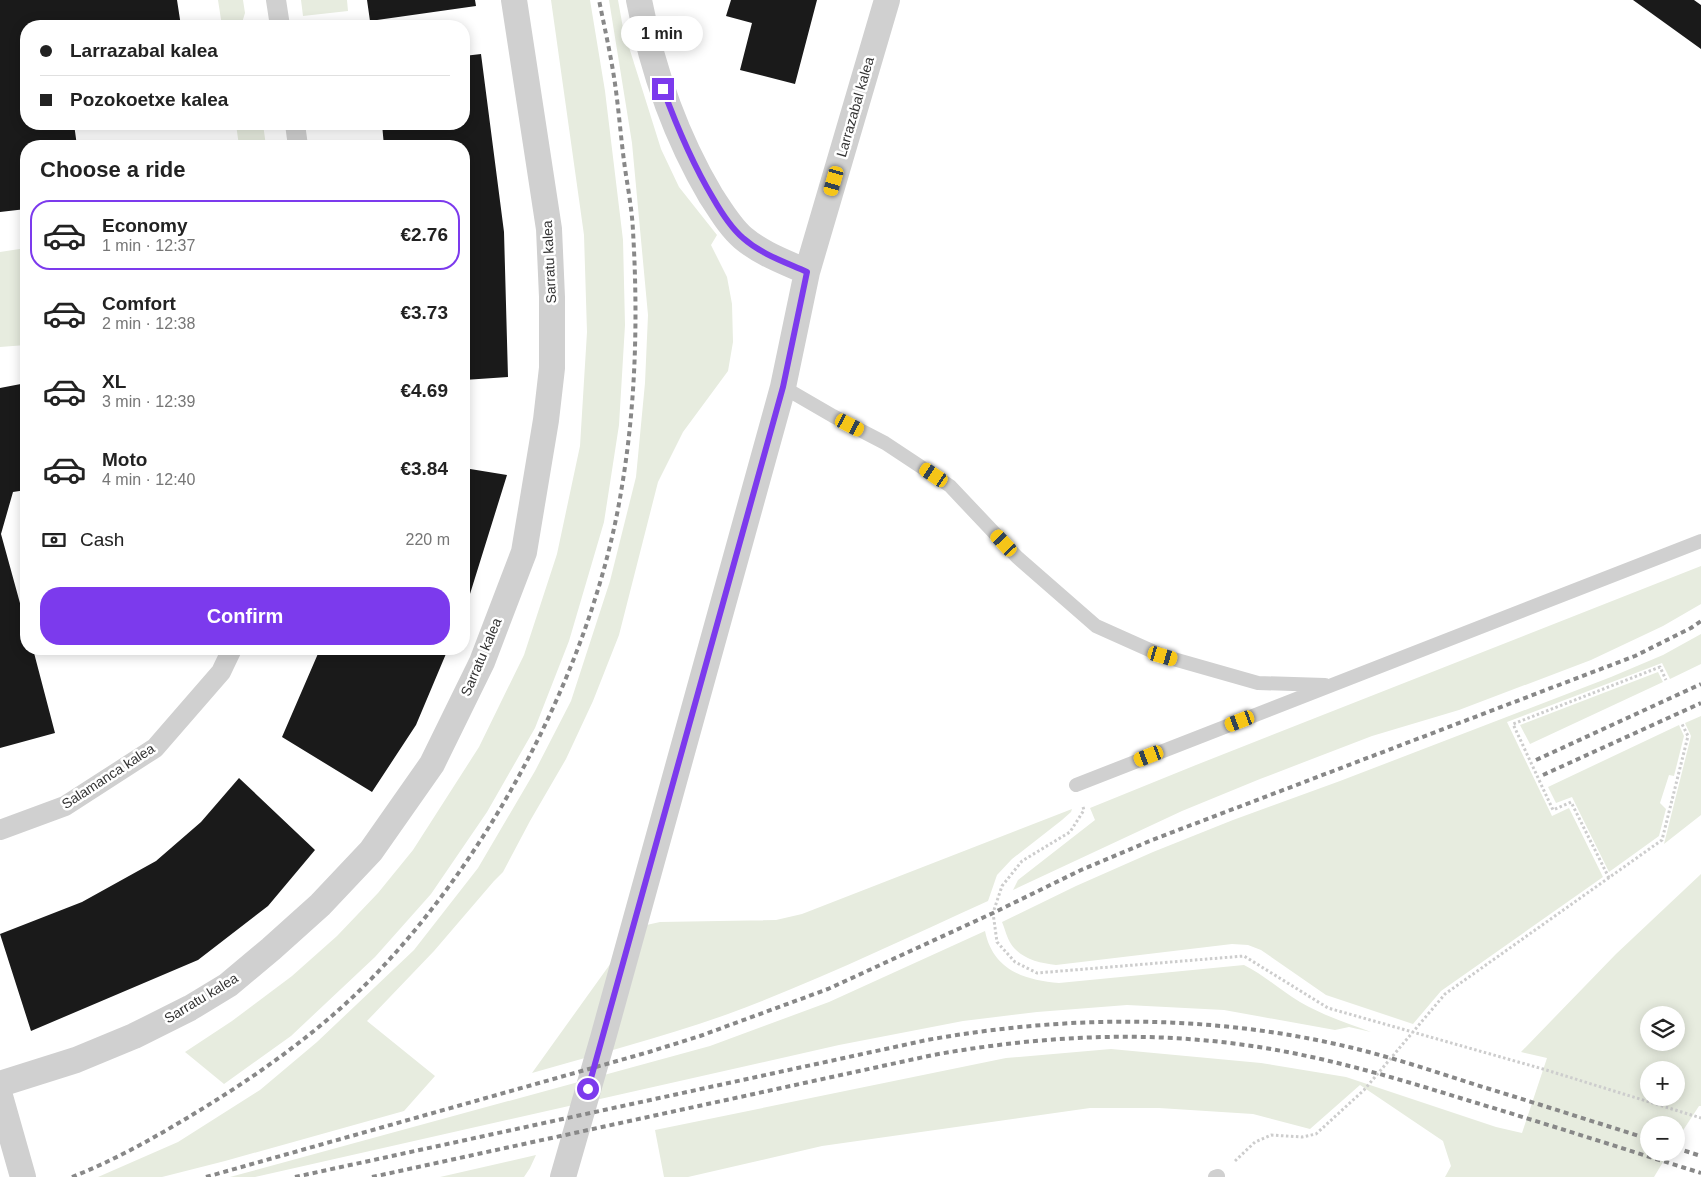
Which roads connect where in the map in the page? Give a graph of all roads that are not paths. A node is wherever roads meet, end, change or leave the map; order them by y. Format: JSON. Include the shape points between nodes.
{"nodes":[{"id":1,"x":276,"y":0,"type":"edge"},
{"id":2,"x":514,"y":0,"type":"edge"},
{"id":3,"x":639,"y":0,"type":"edge"},
{"id":4,"x":887,"y":0,"type":"edge"},
{"id":5,"x":279,"y":20,"type":"edge"},
{"id":6,"x":807,"y":272,"type":"junction"},
{"id":7,"x":783,"y":387,"type":"junction"},
{"id":8,"x":1701,"y":541,"type":"edge"},
{"id":9,"x":229,"y":655,"type":"edge"},
{"id":10,"x":1330,"y":685,"type":"junction"},
{"id":11,"x":1076,"y":785,"type":"road end"},
{"id":12,"x":0,"y":830,"type":"edge"},
{"id":13,"x":0,"y":1084,"type":"edge"},
{"id":14,"x":0,"y":1096,"type":"edge"},
{"id":15,"x":23,"y":1177,"type":"edge"},
{"id":16,"x":562,"y":1177,"type":"edge"}],
"edges":[{"from":1,"to":5,"type":"street"},
{"from":2,"to":13,"type":"street","name":"Sarratu kalea","via":[[549,230],[552,368],[524,552],[482,662],[432,764],[371,851],[320,905],[271,949],[228,985],[134,1036],[76,1060]]},
{"from":3,"to":6,"type":"street","via":[[675,122],[697,172],[725,218],[743,238],[767,254]]},
{"from":4,"to":6,"type":"street","name":"Larrazabal kalea"},
{"from":6,"to":7,"type":"street","name":"Larrazabal kalea"},
{"from":7,"to":10,"type":"lane","via":[[885,442],[950,486],[1017,557],[1096,626],[1163,656],[1258,683]]},
{"from":7,"to":16,"type":"street"},
{"from":8,"to":10,"type":"lane"},
{"from":9,"to":12,"type":"street","name":"Salamanca kalea","via":[[221,672],[155,748],[66,806]]},
{"from":10,"to":11,"type":"lane"},
{"from":14,"to":15,"type":"street"}]}
